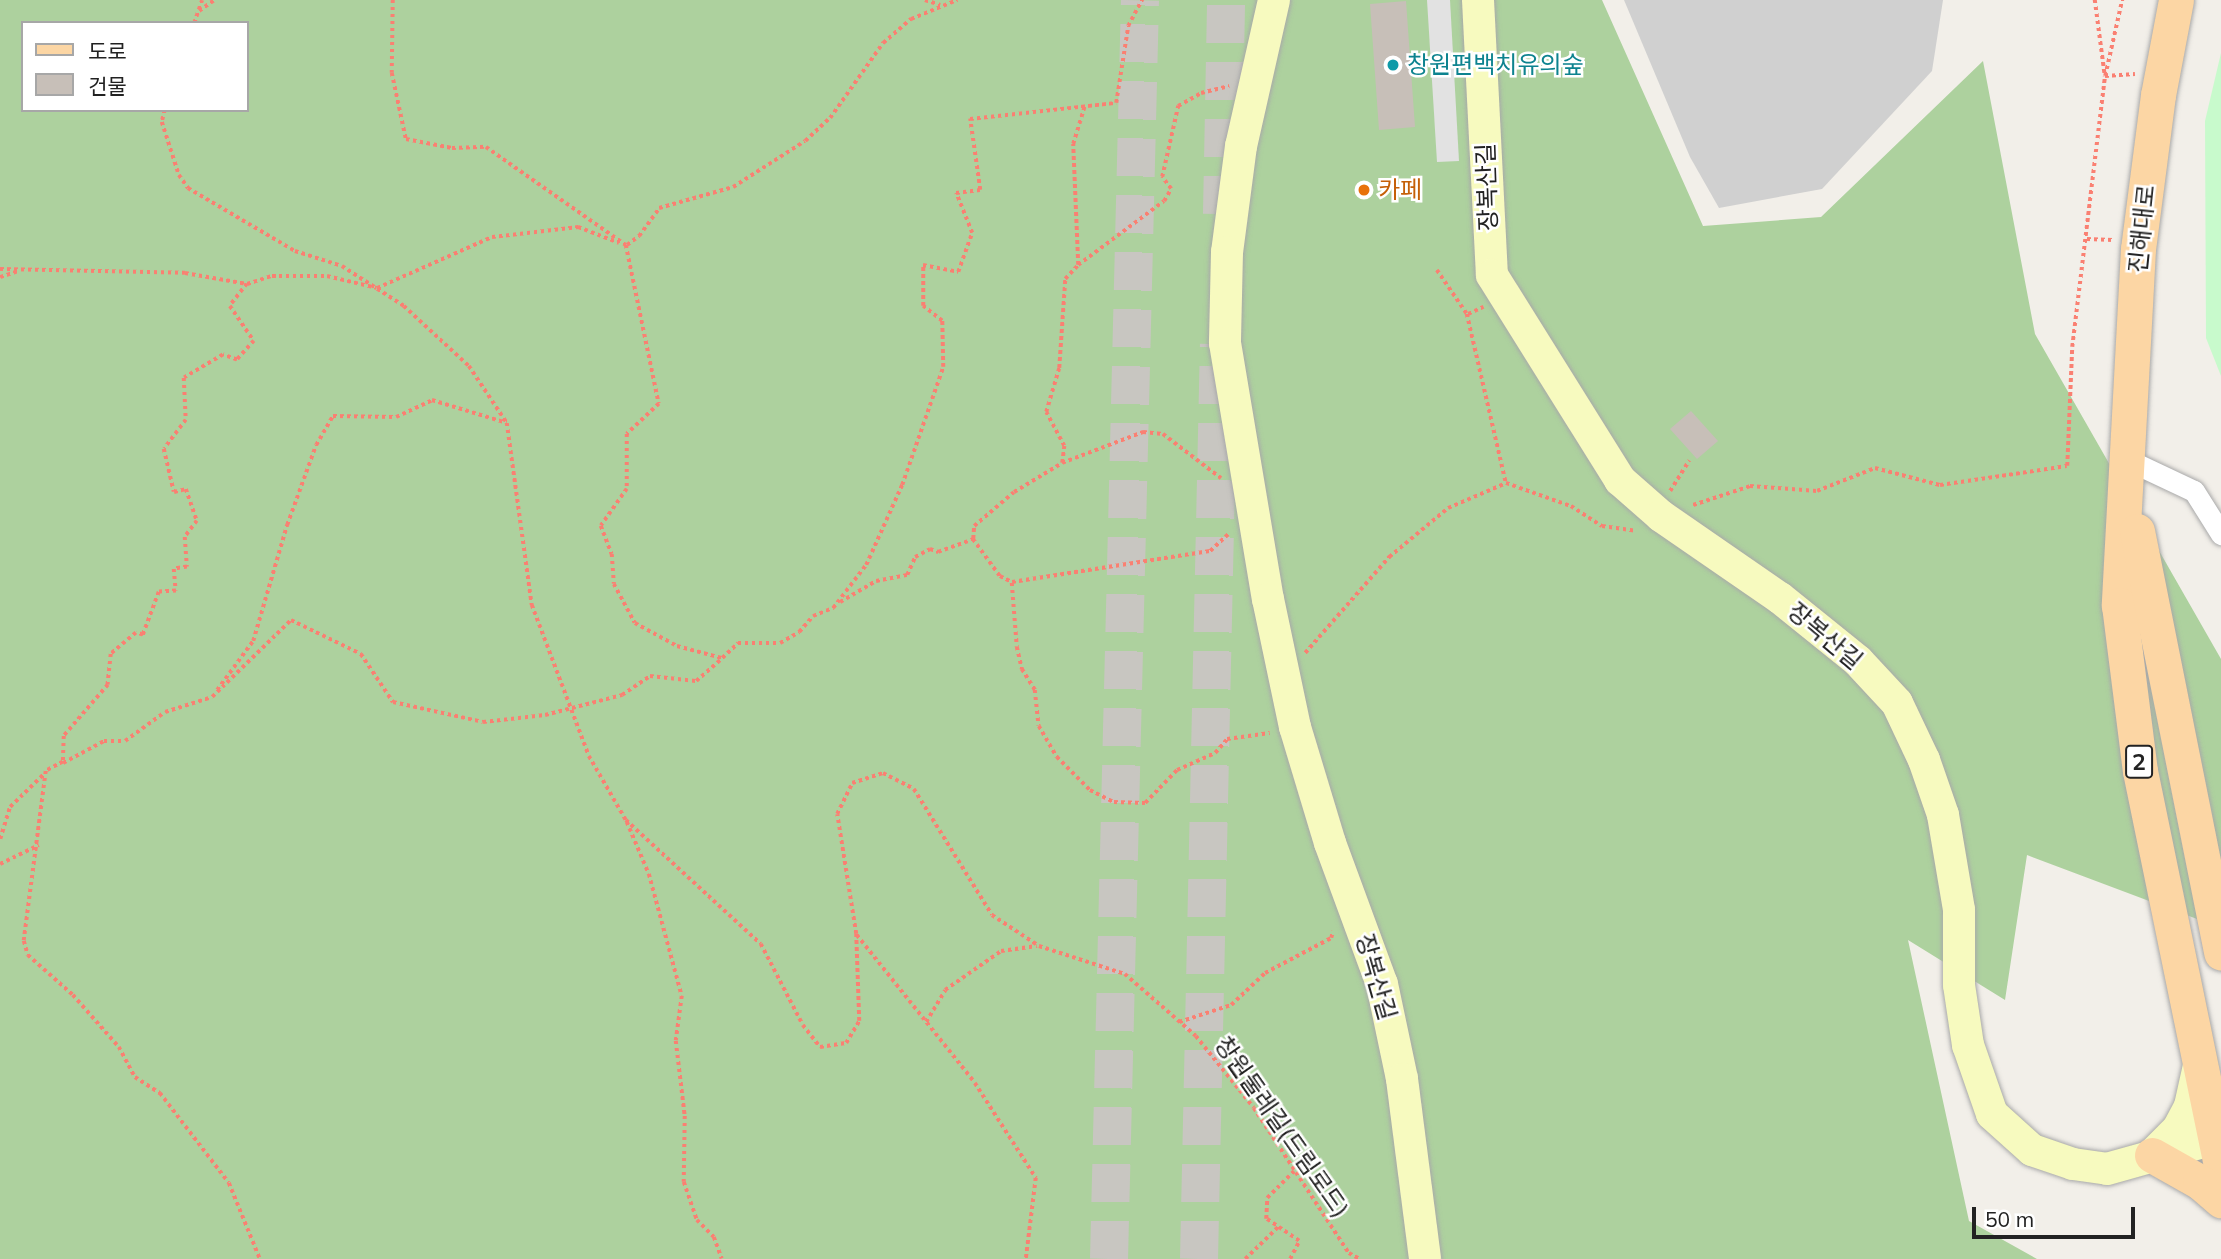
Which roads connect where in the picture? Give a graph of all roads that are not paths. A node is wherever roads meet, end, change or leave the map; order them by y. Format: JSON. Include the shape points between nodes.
{"nodes":[{"id":1,"x":1274,"y":0,"type":"edge"},
{"id":2,"x":1478,"y":0,"type":"edge"},
{"id":3,"x":2176,"y":0,"type":"edge"},
{"id":4,"x":2126,"y":459,"type":"junction"},
{"id":5,"x":2221,"y":534,"type":"edge"},
{"id":6,"x":2221,"y":953,"type":"edge"},
{"id":7,"x":2200,"y":1060,"type":"junction"},
{"id":8,"x":2219,"y":1147,"type":"edge"},
{"id":9,"x":2152,"y":1155,"type":"junction"},
{"id":10,"x":2221,"y":1200,"type":"edge"},
{"id":11,"x":1425,"y":1259,"type":"edge"}],
"edges":[{"from":1,"to":11,"type":"street","name":"장복산길","via":[[1252,80],[1227,252],[1224,343],[1294,722],[1382,984],[1402,1079]]},
{"from":2,"to":9,"type":"street","name":"장복산길","via":[[1492,275],[1620,480],[1858,661],[1896,703],[1924,760],[1943,815],[1959,910],[1959,985],[1968,1045],[1992,1114],[2032,1150],[2073,1164],[2107,1169]]},
{"from":3,"to":4,"type":"main road","name":"진해대로","number":"2","via":[[2138,249]]},
{"from":4,"to":5,"type":"street","via":[[2194,491]]},
{"from":4,"to":6,"type":"main road","number":"2","via":[[2148,598]]},
{"from":4,"to":7,"type":"main road","number":"2","via":[[2119,605],[2140,771]]},
{"from":7,"to":8,"type":"main road","number":"2"},
{"from":7,"to":9,"type":"street","via":[[2190,1106],[2178,1129]]},
{"from":8,"to":9,"type":"street","name":"장복산길"},
{"from":9,"to":10,"type":"main road","via":[[2200,1182]]}]}
